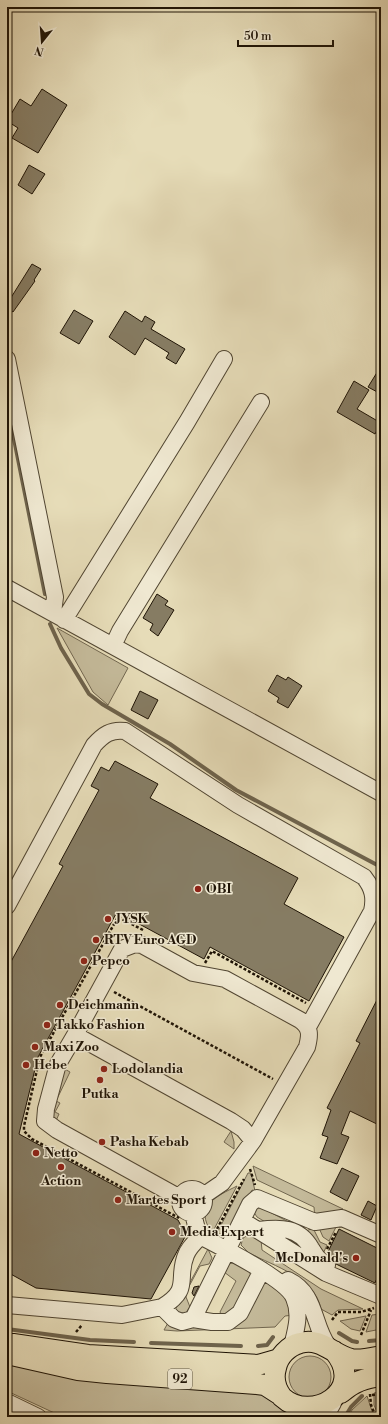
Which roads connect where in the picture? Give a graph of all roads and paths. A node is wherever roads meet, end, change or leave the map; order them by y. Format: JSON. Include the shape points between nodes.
{"nodes":[{"id":1,"x":7,"y":359,"type":"edge"},
{"id":2,"x":224,"y":359,"type":"dead end"},
{"id":3,"x":261,"y":402,"type":"dead end"},
{"id":4,"x":7,"y":588,"type":"edge"},
{"id":5,"x":59,"y":616,"type":"junction"},
{"id":6,"x":113,"y":646,"type":"junction"},
{"id":7,"x":381,"y":793,"type":"edge"},
{"id":8,"x":7,"y":906,"type":"edge"},
{"id":9,"x":85,"y":976,"type":"dead end"},
{"id":10,"x":102,"y":985,"type":"junction"},
{"id":11,"x":308,"y":1027,"type":"junction"},
{"id":12,"x":75,"y":1035,"type":"junction"},
{"id":13,"x":286,"y":1086,"type":"junction"},
{"id":14,"x":254,"y":1141,"type":"junction"},
{"id":15,"x":250,"y":1168,"type":"dead end"},
{"id":16,"x":203,"y":1196,"type":"junction"},
{"id":17,"x":180,"y":1198,"type":"junction"},
{"id":18,"x":257,"y":1198,"type":"junction"},
{"id":19,"x":193,"y":1214,"type":"junction"},
{"id":20,"x":243,"y":1221,"type":"junction"},
{"id":21,"x":339,"y":1226,"type":"dead end"},
{"id":22,"x":202,"y":1235,"type":"junction"},
{"id":23,"x":381,"y":1235,"type":"edge"},
{"id":24,"x":226,"y":1250,"type":"junction"},
{"id":25,"x":326,"y":1252,"type":"dead end"},
{"id":26,"x":262,"y":1270,"type":"junction"},
{"id":27,"x":380,"y":1296,"type":"edge"},
{"id":28,"x":7,"y":1305,"type":"edge"},
{"id":29,"x":162,"y":1307,"type":"junction"},
{"id":30,"x":371,"y":1310,"type":"junction"},
{"id":31,"x":194,"y":1319,"type":"junction"},
{"id":32,"x":332,"y":1320,"type":"dead end"},
{"id":33,"x":362,"y":1335,"type":"dead end"},
{"id":34,"x":7,"y":1343,"type":"edge"},
{"id":35,"x":331,"y":1348,"type":"junction"},
{"id":36,"x":285,"y":1353,"type":"junction"},
{"id":37,"x":7,"y":1354,"type":"edge"},
{"id":38,"x":381,"y":1356,"type":"edge"},
{"id":39,"x":375,"y":1383,"type":"edge"},
{"id":40,"x":381,"y":1394,"type":"edge"},
{"id":41,"x":370,"y":1396,"type":"junction"},
{"id":42,"x":7,"y":1402,"type":"edge"},
{"id":43,"x":333,"y":1404,"type":"edge"},
{"id":44,"x":289,"y":1405,"type":"edge"},
{"id":45,"x":38,"y":1417,"type":"edge"},
{"id":46,"x":376,"y":1417,"type":"edge"}],
"edges":[{"from":1,"to":5,"type":"street"},
{"from":2,"to":5,"type":"street","via":[[188,422]]},
{"from":3,"to":6,"type":"street"},
{"from":4,"to":5,"type":"street"},
{"from":5,"to":6,"type":"street"},
{"from":6,"to":7,"type":"street"},
{"from":8,"to":11,"type":"street","via":[[94,745],[106,734],[117,730],[126,731],[238,805],[364,877],[370,883],[374,893],[372,911]]},
{"from":9,"to":10,"type":"path"},
{"from":10,"to":11,"type":"street","via":[[122,949],[135,944],[142,945],[192,973],[225,979],[300,1020]]},
{"from":10,"to":12,"type":"street"},
{"from":10,"to":13,"type":"path"},
{"from":11,"to":13,"type":"street","via":[[310,1035],[307,1047]]},
{"from":12,"to":14,"type":"street","via":[[231,1121]]},
{"from":12,"to":17,"type":"street","via":[[58,1064],[45,1121]]},
{"from":13,"to":14,"type":"street"},
{"from":14,"to":16,"type":"street","via":[[222,1183]]},
{"from":15,"to":18,"type":"path"},
{"from":16,"to":17,"type":"street","via":[[198,1191],[190,1189]]},
{"from":16,"to":19,"type":"street","via":[[204,1205]]},
{"from":17,"to":19,"type":"street","via":[[184,1211]]},
{"from":18,"to":20,"type":"street","via":[[250,1204]]},
{"from":18,"to":23,"type":"street","via":[[315,1222],[342,1218]]},
{"from":19,"to":22,"type":"street","via":[[197,1229]]},
{"from":20,"to":24,"type":"street"},
{"from":20,"to":27,"type":"street","via":[[326,1273]]},
{"from":21,"to":25,"type":"path"},
{"from":22,"to":24,"type":"street"},
{"from":22,"to":29,"type":"street","via":[[186,1256],[181,1288],[177,1296]]},
{"from":24,"to":26,"type":"street"},
{"from":24,"to":31,"type":"street"},
{"from":26,"to":31,"type":"street","via":[[240,1312],[228,1322]]},
{"from":26,"to":35,"type":"street","via":[[292,1282],[303,1292],[312,1306],[320,1335]]},
{"from":26,"to":36,"type":"street","via":[[294,1296],[298,1319]]},
{"from":27,"to":30,"type":"path","via":[[376,1306]]},
{"from":28,"to":29,"type":"street","via":[[122,1315]]},
{"from":29,"to":31,"type":"street","via":[[174,1319],[182,1322]]},
{"from":30,"to":32,"type":"path","via":[[338,1312]]},
{"from":30,"to":33,"type":"path"},
{"from":34,"to":36,"type":"main road","number":"92","via":[[88,1355],[258,1365]]},
{"from":35,"to":36,"type":"main road","number":"92","via":[[306,1341]]},
{"from":35,"to":38,"type":"main road","number":"92","via":[[351,1359]]},
{"from":35,"to":43,"type":"main road","via":[[340,1358],[344,1371],[344,1384]]},
{"from":36,"to":44,"type":"main road","via":[[275,1376]]},
{"from":37,"to":44,"type":"main road","number":"92","via":[[100,1373],[265,1385]]},
{"from":39,"to":41,"type":"path"},
{"from":39,"to":43,"type":"main road","number":"92","via":[[368,1378],[352,1384]]},
{"from":40,"to":41,"type":"path"},
{"from":41,"to":46,"type":"path"},
{"from":42,"to":45,"type":"street"},
{"from":43,"to":44,"type":"main road","number":"92","via":[[307,1411]]}]}
